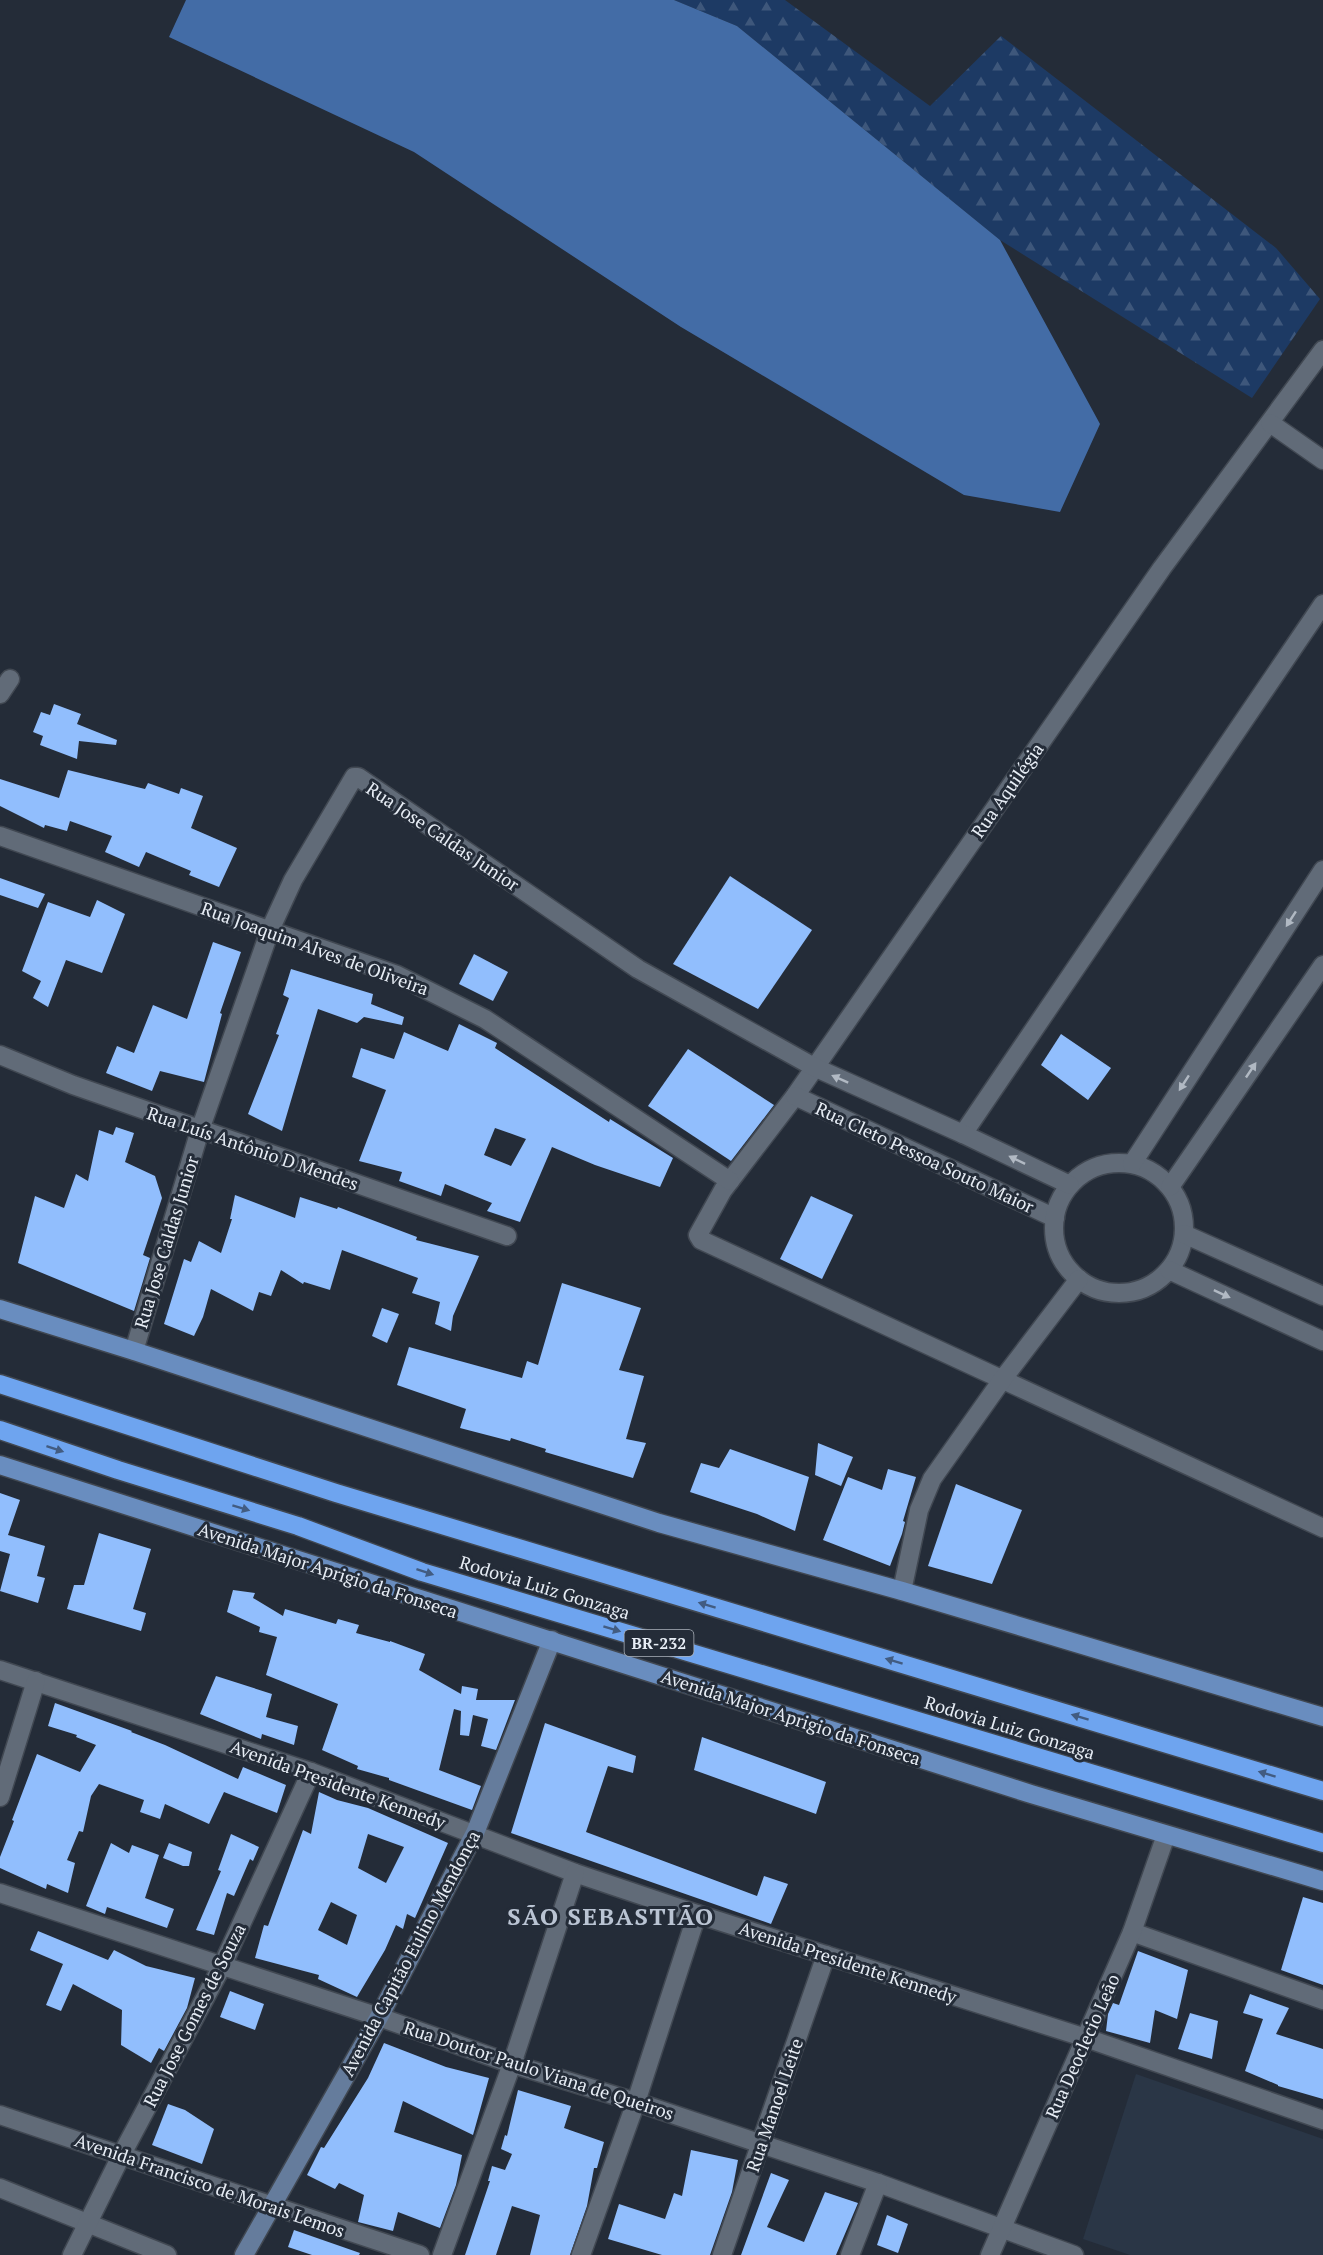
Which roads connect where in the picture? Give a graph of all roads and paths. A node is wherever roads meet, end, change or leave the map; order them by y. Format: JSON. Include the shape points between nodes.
{"nodes":[{"id":1,"x":1323,"y":350,"type":"edge"},
{"id":2,"x":1270,"y":423,"type":"junction"},
{"id":3,"x":1323,"y":460,"type":"edge"},
{"id":4,"x":1323,"y":604,"type":"edge"},
{"id":5,"x":0,"y":836,"type":"edge"},
{"id":6,"x":1323,"y":870,"type":"edge"},
{"id":7,"x":270,"y":930,"type":"junction"},
{"id":8,"x":1323,"y":965,"type":"edge"},
{"id":9,"x":0,"y":1055,"type":"edge"},
{"id":10,"x":814,"y":1067,"type":"junction"},
{"id":11,"x":795,"y":1096,"type":"junction"},
{"id":12,"x":200,"y":1130,"type":"junction"},
{"id":13,"x":963,"y":1134,"type":"junction"},
{"id":14,"x":1132,"y":1164,"type":"junction"},
{"id":15,"x":730,"y":1181,"type":"junction"},
{"id":16,"x":1070,"y":1185,"type":"junction"},
{"id":17,"x":1170,"y":1187,"type":"junction"},
{"id":18,"x":1055,"y":1218,"type":"junction"},
{"id":19,"x":1184,"y":1234,"type":"junction"},
{"id":20,"x":507,"y":1236,"type":"dead end"},
{"id":21,"x":1169,"y":1270,"type":"junction"},
{"id":22,"x":1079,"y":1279,"type":"junction"},
{"id":23,"x":1320,"y":1289,"type":"edge"},
{"id":24,"x":0,"y":1309,"type":"edge"},
{"id":25,"x":1323,"y":1341,"type":"edge"},
{"id":26,"x":134,"y":1351,"type":"junction"},
{"id":27,"x":1002,"y":1380,"type":"junction"},
{"id":28,"x":0,"y":1384,"type":"edge"},
{"id":29,"x":0,"y":1430,"type":"edge"},
{"id":30,"x":0,"y":1465,"type":"edge"},
{"id":31,"x":1323,"y":1528,"type":"edge"},
{"id":32,"x":902,"y":1591,"type":"junction"},
{"id":33,"x":552,"y":1640,"type":"junction"},
{"id":34,"x":0,"y":1670,"type":"edge"},
{"id":35,"x":36,"y":1682,"type":"junction"},
{"id":36,"x":1322,"y":1714,"type":"edge"},
{"id":37,"x":311,"y":1772,"type":"junction"},
{"id":38,"x":1323,"y":1791,"type":"edge"},
{"id":39,"x":0,"y":1797,"type":"edge"},
{"id":40,"x":475,"y":1833,"type":"junction"},
{"id":41,"x":1166,"y":1835,"type":"junction"},
{"id":42,"x":1323,"y":1843,"type":"edge"},
{"id":43,"x":575,"y":1873,"type":"junction"},
{"id":44,"x":1323,"y":1881,"type":"edge"},
{"id":45,"x":0,"y":1893,"type":"edge"},
{"id":46,"x":697,"y":1914,"type":"junction"},
{"id":47,"x":1132,"y":1932,"type":"junction"},
{"id":48,"x":826,"y":1954,"type":"junction"},
{"id":49,"x":222,"y":1966,"type":"junction"},
{"id":50,"x":1323,"y":2000,"type":"edge"},
{"id":51,"x":379,"y":2017,"type":"junction"},
{"id":52,"x":1086,"y":2038,"type":"junction"},
{"id":53,"x":512,"y":2064,"type":"junction"},
{"id":54,"x":636,"y":2102,"type":"junction"},
{"id":55,"x":0,"y":2115,"type":"edge"},
{"id":56,"x":1323,"y":2121,"type":"edge"},
{"id":57,"x":760,"y":2143,"type":"junction"},
{"id":58,"x":122,"y":2154,"type":"junction"},
{"id":59,"x":878,"y":2183,"type":"junction"},
{"id":60,"x":0,"y":2187,"type":"edge"},
{"id":61,"x":271,"y":2206,"type":"junction"},
{"id":62,"x":88,"y":2223,"type":"junction"},
{"id":63,"x":1000,"y":2227,"type":"junction"},
{"id":64,"x":72,"y":2255,"type":"edge"},
{"id":65,"x":167,"y":2255,"type":"edge"},
{"id":66,"x":244,"y":2255,"type":"edge"},
{"id":67,"x":420,"y":2255,"type":"edge"},
{"id":68,"x":442,"y":2255,"type":"edge"},
{"id":69,"x":581,"y":2255,"type":"edge"},
{"id":70,"x":722,"y":2255,"type":"edge"},
{"id":71,"x":850,"y":2255,"type":"edge"},
{"id":72,"x":990,"y":2255,"type":"edge"},
{"id":73,"x":1074,"y":2255,"type":"edge"}],
"edges":[{"from":1,"to":2,"type":"street","name":"Rua Aquilégia"},
{"from":2,"to":3,"type":"street"},
{"from":2,"to":10,"type":"street","name":"Rua Aquilégia","via":[[1162,568]]},
{"from":4,"to":13,"type":"street"},
{"from":5,"to":7,"type":"street","name":"Rua Joaquim Alves de Oliveira"},
{"from":6,"to":14,"type":"street","one_way":true},
{"from":7,"to":10,"type":"street","name":"Rua Jose Caldas Junior","via":[[293,880],[356,777],[638,969]]},
{"from":7,"to":12,"type":"street","name":"Rua Jose Caldas Junior"},
{"from":7,"to":15,"type":"street","name":"Rua Joaquim Alves de Oliveira","via":[[396,975],[485,1019]]},
{"from":17,"to":8,"type":"street","one_way":true},
{"from":9,"to":12,"type":"street","name":"Rua Luís Antônio D Mendes"},
{"from":10,"to":11,"type":"street","name":"Rua Aquilégia"},
{"from":13,"to":10,"type":"street","name":"Rua Cleto Pessoa Souto Maior","one_way":true},
{"from":11,"to":15,"type":"street","name":"Rua Aquilégia"},
{"from":11,"to":18,"type":"street","name":"Rua Cleto Pessoa Souto Maior"},
{"from":12,"to":20,"type":"street","name":"Rua Luís Antônio D Mendes"},
{"from":12,"to":26,"type":"street","name":"Rua Jose Caldas Junior"},
{"from":16,"to":13,"type":"street","name":"Rua Cleto Pessoa Souto Maior","one_way":true},
{"from":14,"to":16,"type":"street","via":[[1098,1166]]},
{"from":14,"to":17,"type":"street","via":[[1146,1168]]},
{"from":15,"to":27,"type":"street","name":"Rua Aquilégia","via":[[698,1235],[702,1240]]},
{"from":16,"to":18,"type":"street"},
{"from":17,"to":19,"type":"street","via":[[1179,1202]]},
{"from":18,"to":22,"type":"street","via":[[1055,1241],[1064,1262]]},
{"from":19,"to":21,"type":"street","via":[[1180,1253]]},
{"from":19,"to":23,"type":"street"},
{"from":21,"to":22,"type":"street","via":[[1154,1283],[1116,1293],[1096,1289]]},
{"from":21,"to":25,"type":"street","one_way":true},
{"from":22,"to":27,"type":"street"},
{"from":24,"to":26,"type":"main road"},
{"from":26,"to":32,"type":"main road","via":[[659,1523]]},
{"from":27,"to":31,"type":"street"},
{"from":27,"to":32,"type":"street","via":[[925,1492]]},
{"from":38,"to":28,"type":"highway","name":"Rodovia Luiz Gonzaga","one_way":true,"via":[[336,1493]]},
{"from":29,"to":42,"type":"highway","name":"Rodovia Luiz Gonzaga","number":"BR-232","one_way":true,"via":[[298,1526],[422,1572]]},
{"from":30,"to":33,"type":"main road","name":"Avenida Major Aprigio da Fonseca","number":"BR-232"},
{"from":32,"to":36,"type":"main road"},
{"from":33,"to":40,"type":"main road","name":"Avenida Capitão Eulino Mendonça"},
{"from":33,"to":41,"type":"main road","name":"Avenida Major Aprigio da Fonseca","number":"BR-232"},
{"from":34,"to":35,"type":"street","name":"Avenida Presidente Kennedy"},
{"from":35,"to":37,"type":"street","name":"Avenida Presidente Kennedy"},
{"from":35,"to":39,"type":"street"},
{"from":37,"to":40,"type":"street","name":"Avenida Presidente Kennedy"},
{"from":37,"to":49,"type":"street","name":"Rua Jose Gomes de Souza"},
{"from":40,"to":43,"type":"street","name":"Avenida Presidente Kennedy"},
{"from":40,"to":51,"type":"main road","name":"Avenida Capitão Eulino Mendonça"},
{"from":41,"to":44,"type":"main road","name":"Avenida Major Aprigio da Fonseca","number":"BR-232"},
{"from":41,"to":47,"type":"street","name":"Rua Deoclecio Leão"},
{"from":43,"to":46,"type":"street","name":"Avenida Presidente Kennedy"},
{"from":43,"to":53,"type":"street"},
{"from":45,"to":49,"type":"street","name":"Rua Doutor Paulo Viana de Queiros"},
{"from":46,"to":48,"type":"street","name":"Avenida Presidente Kennedy"},
{"from":46,"to":54,"type":"street"},
{"from":47,"to":50,"type":"street"},
{"from":47,"to":52,"type":"street","name":"Rua Deoclecio Leão"},
{"from":48,"to":52,"type":"street","name":"Avenida Presidente Kennedy"},
{"from":48,"to":57,"type":"street","name":"Rua Manoel Leite"},
{"from":49,"to":51,"type":"street","name":"Rua Doutor Paulo Viana de Queiros"},
{"from":49,"to":58,"type":"street","name":"Rua Jose Gomes de Souza"},
{"from":51,"to":53,"type":"street","name":"Rua Doutor Paulo Viana de Queiros"},
{"from":51,"to":61,"type":"main road","name":"Avenida Capitão Eulino Mendonça"},
{"from":52,"to":56,"type":"street","name":"Avenida Presidente Kennedy"},
{"from":52,"to":63,"type":"street","name":"Rua Deoclecio Leão"},
{"from":53,"to":54,"type":"street","name":"Rua Doutor Paulo Viana de Queiros"},
{"from":53,"to":68,"type":"street"},
{"from":54,"to":57,"type":"street","name":"Rua Doutor Paulo Viana de Queiros"},
{"from":54,"to":69,"type":"street"},
{"from":55,"to":58,"type":"street","name":"Avenida Francisco de Morais Lemos"},
{"from":57,"to":59,"type":"street","name":"Rua Doutor Paulo Viana de Queiros"},
{"from":57,"to":70,"type":"street","name":"Rua Manoel Leite"},
{"from":58,"to":61,"type":"street","name":"Avenida Francisco de Morais Lemos"},
{"from":58,"to":62,"type":"street","name":"Rua Jose Gomes de Souza"},
{"from":59,"to":63,"type":"street","name":"Rua Doutor Paulo Viana de Queiros"},
{"from":59,"to":71,"type":"street"},
{"from":60,"to":62,"type":"street"},
{"from":61,"to":66,"type":"main road","name":"Avenida Capitão Eulino Mendonça"},
{"from":61,"to":67,"type":"street","name":"Avenida Francisco de Morais Lemos"},
{"from":62,"to":64,"type":"street","name":"Rua Jose Gomes de Souza"},
{"from":62,"to":65,"type":"street"},
{"from":63,"to":72,"type":"street","name":"Rua Deoclecio Leão"},
{"from":63,"to":73,"type":"street","name":"Rua Doutor Paulo Viana de Queiros"}]}
